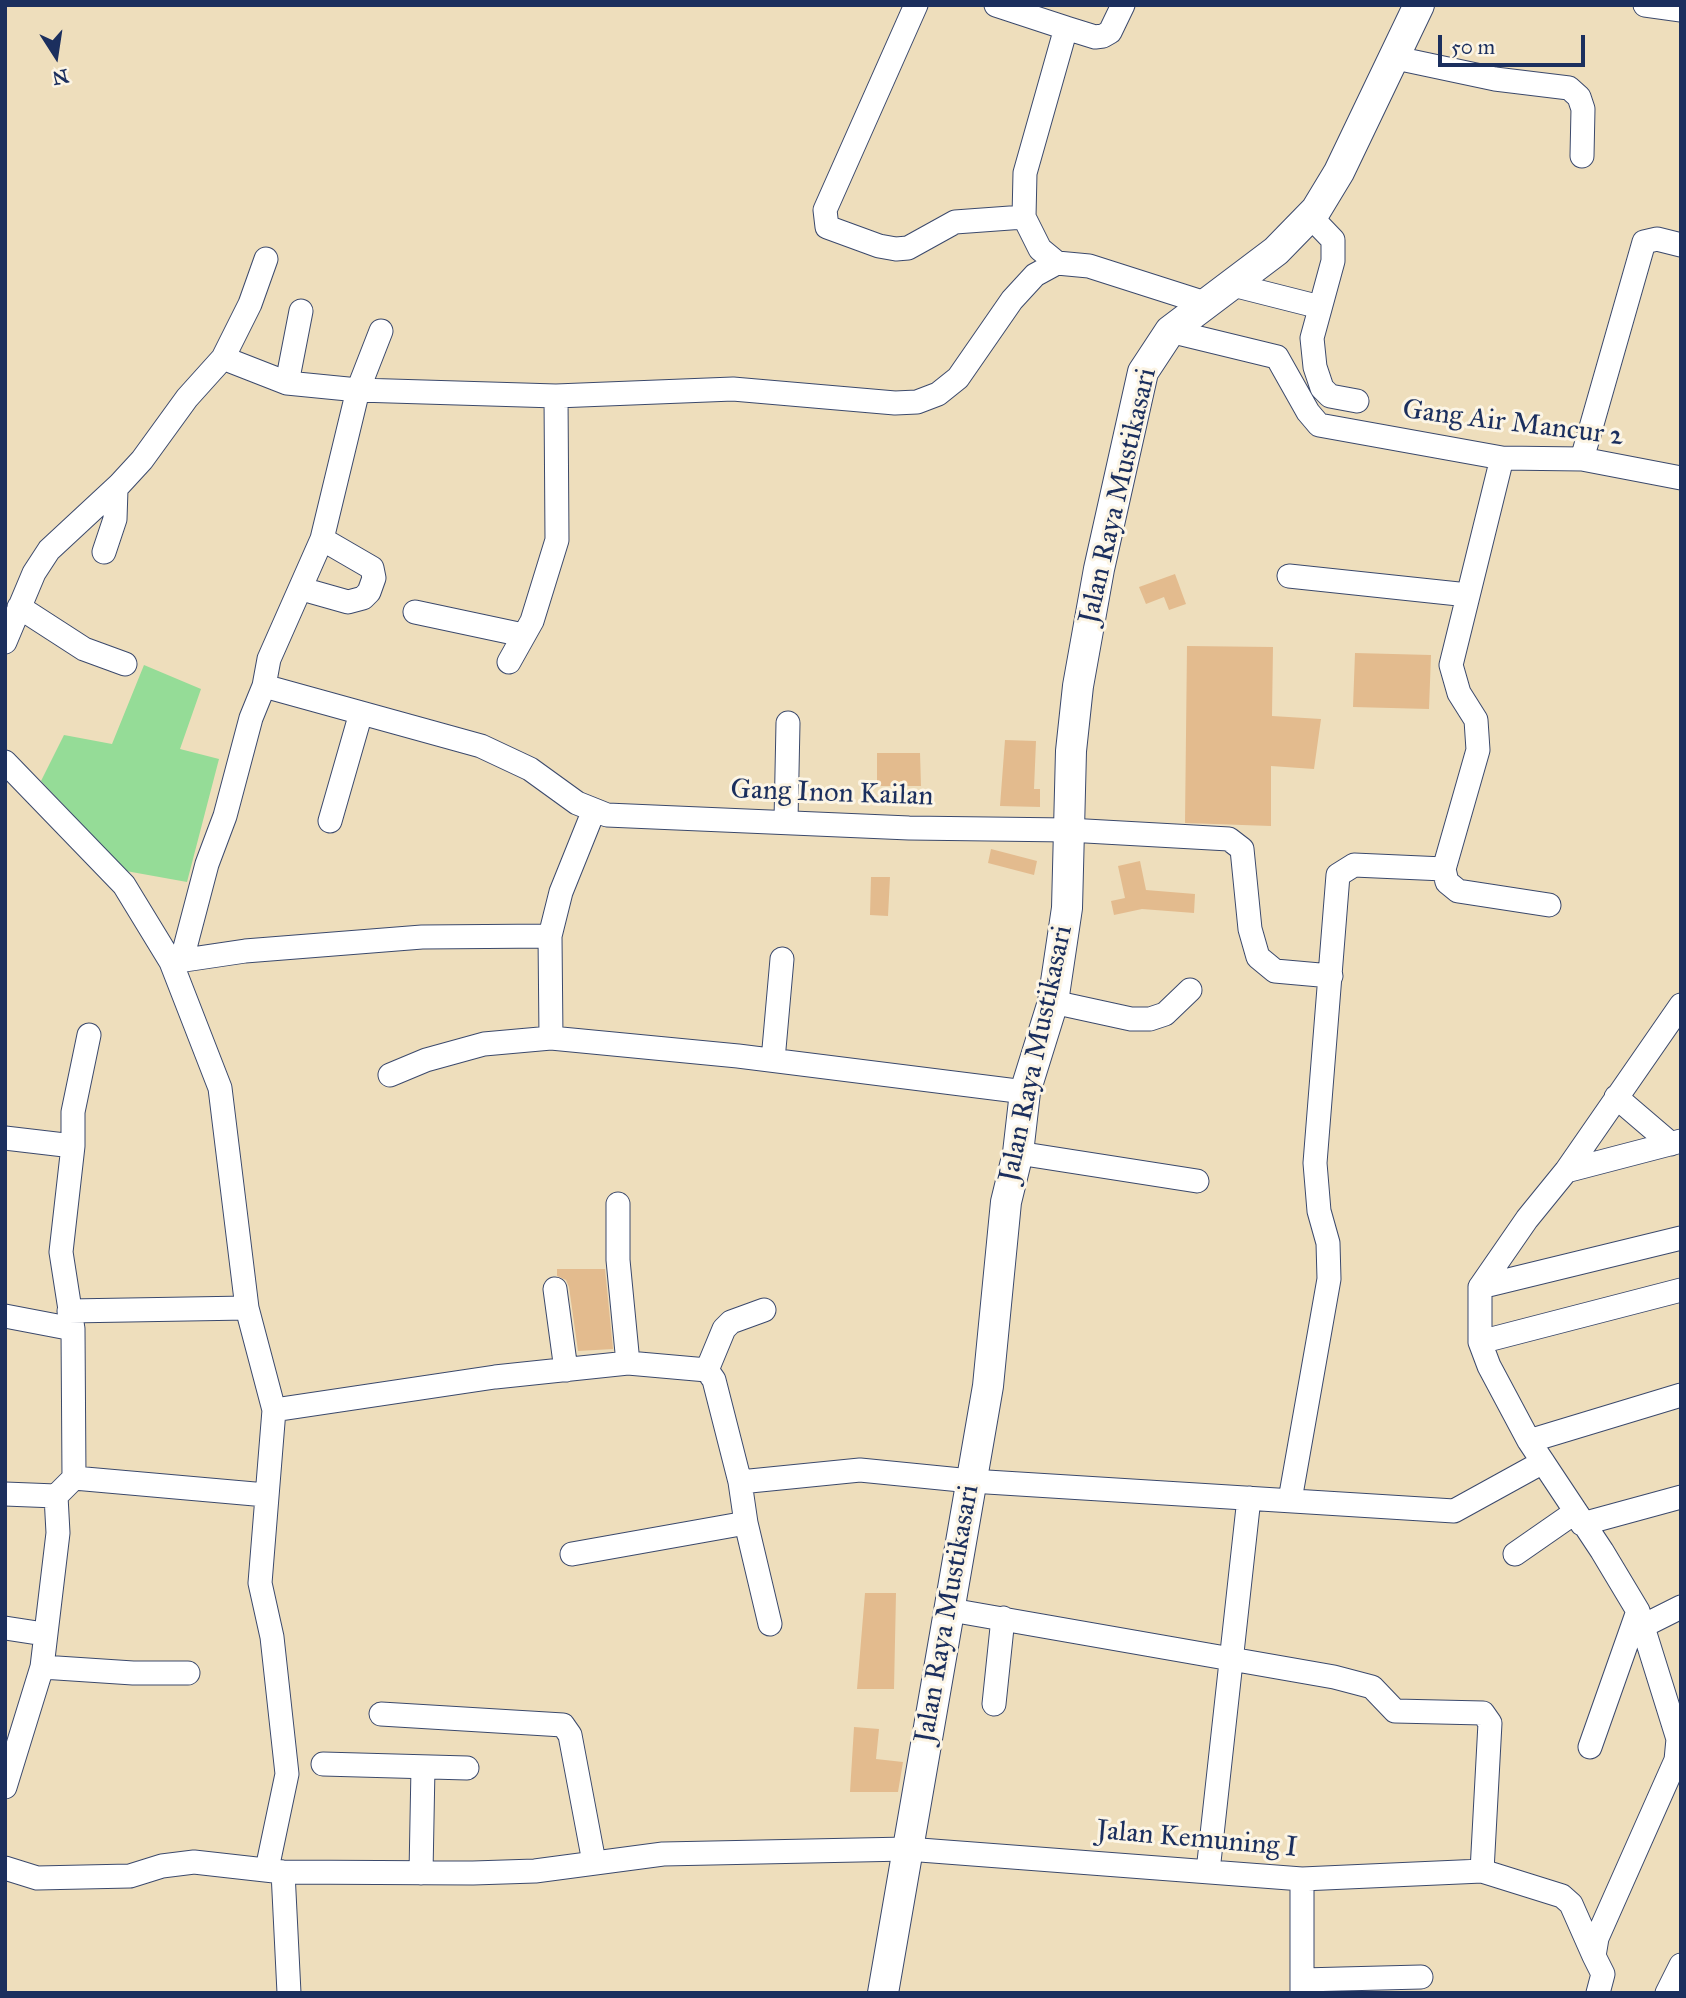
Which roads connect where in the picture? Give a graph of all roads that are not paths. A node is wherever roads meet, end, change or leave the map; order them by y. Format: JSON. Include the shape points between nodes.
{"nodes":[{"id":1,"x":916,"y":5,"type":"edge"},
{"id":2,"x":996,"y":5,"type":"edge"},
{"id":3,"x":1123,"y":5,"type":"edge"},
{"id":4,"x":1419,"y":5,"type":"edge"},
{"id":5,"x":1645,"y":5,"type":"edge"},
{"id":6,"x":1681,"y":10,"type":"edge"},
{"id":7,"x":1066,"y":28,"type":"junction"},
{"id":8,"x":1396,"y":58,"type":"junction"},
{"id":9,"x":1581,"y":156,"type":"dead end"},
{"id":10,"x":1310,"y":216,"type":"junction"},
{"id":11,"x":1024,"y":217,"type":"junction"},
{"id":12,"x":1681,"y":245,"type":"edge"},
{"id":13,"x":266,"y":259,"type":"dead end"},
{"id":14,"x":1058,"y":263,"type":"junction"},
{"id":15,"x":1233,"y":285,"type":"junction"},
{"id":16,"x":1208,"y":304,"type":"junction"},
{"id":17,"x":1320,"y":307,"type":"junction"},
{"id":18,"x":302,"y":311,"type":"dead end"},
{"id":19,"x":381,"y":331,"type":"dead end"},
{"id":20,"x":1170,"y":331,"type":"junction"},
{"id":21,"x":223,"y":358,"type":"junction"},
{"id":22,"x":287,"y":383,"type":"junction"},
{"id":23,"x":358,"y":390,"type":"junction"},
{"id":24,"x":555,"y":396,"type":"junction"},
{"id":25,"x":1357,"y":401,"type":"dead end"},
{"id":26,"x":1502,"y":458,"type":"junction"},
{"id":27,"x":1582,"y":459,"type":"junction"},
{"id":28,"x":1681,"y":478,"type":"edge"},
{"id":29,"x":116,"y":489,"type":"junction"},
{"id":30,"x":322,"y":539,"type":"junction"},
{"id":31,"x":104,"y":552,"type":"dead end"},
{"id":32,"x":1289,"y":576,"type":"dead end"},
{"id":33,"x":302,"y":589,"type":"junction"},
{"id":34,"x":1468,"y":595,"type":"junction"},
{"id":35,"x":19,"y":607,"type":"junction"},
{"id":36,"x":415,"y":612,"type":"dead end"},
{"id":37,"x":523,"y":635,"type":"junction"},
{"id":38,"x":5,"y":642,"type":"edge"},
{"id":39,"x":509,"y":662,"type":"dead end"},
{"id":40,"x":125,"y":664,"type":"dead end"},
{"id":41,"x":264,"y":686,"type":"junction"},
{"id":42,"x":361,"y":713,"type":"junction"},
{"id":43,"x":788,"y":723,"type":"dead end"},
{"id":44,"x":5,"y":762,"type":"edge"},
{"id":45,"x":594,"y":810,"type":"junction"},
{"id":46,"x":330,"y":821,"type":"dead end"},
{"id":47,"x":786,"y":821,"type":"junction"},
{"id":48,"x":1068,"y":830,"type":"junction"},
{"id":49,"x":1444,"y":869,"type":"junction"},
{"id":50,"x":1549,"y":905,"type":"dead end"},
{"id":51,"x":550,"y":936,"type":"junction"},
{"id":52,"x":782,"y":959,"type":"dead end"},
{"id":53,"x":176,"y":961,"type":"junction"},
{"id":54,"x":1331,"y":976,"type":"junction"},
{"id":55,"x":1190,"y":990,"type":"dead end"},
{"id":56,"x":1053,"y":1002,"type":"junction"},
{"id":57,"x":1681,"y":1005,"type":"edge"},
{"id":58,"x":89,"y":1035,"type":"dead end"},
{"id":59,"x":551,"y":1038,"type":"junction"},
{"id":60,"x":773,"y":1060,"type":"junction"},
{"id":61,"x":390,"y":1075,"type":"dead end"},
{"id":62,"x":1025,"y":1093,"type":"junction"},
{"id":63,"x":1616,"y":1097,"type":"junction"},
{"id":64,"x":5,"y":1138,"type":"edge"},
{"id":65,"x":1676,"y":1142,"type":"edge"},
{"id":66,"x":73,"y":1146,"type":"junction"},
{"id":67,"x":1018,"y":1153,"type":"junction"},
{"id":68,"x":1566,"y":1171,"type":"junction"},
{"id":69,"x":1197,"y":1181,"type":"dead end"},
{"id":70,"x":618,"y":1204,"type":"dead end"},
{"id":71,"x":1681,"y":1238,"type":"edge"},
{"id":72,"x":1480,"y":1287,"type":"junction"},
{"id":73,"x":555,"y":1289,"type":"dead end"},
{"id":74,"x":1681,"y":1290,"type":"edge"},
{"id":75,"x":247,"y":1308,"type":"junction"},
{"id":76,"x":764,"y":1310,"type":"dead end"},
{"id":77,"x":5,"y":1316,"type":"edge"},
{"id":78,"x":71,"y":1320,"type":"junction"},
{"id":79,"x":1479,"y":1342,"type":"junction"},
{"id":80,"x":628,"y":1363,"type":"junction"},
{"id":81,"x":566,"y":1370,"type":"junction"},
{"id":82,"x":707,"y":1370,"type":"junction"},
{"id":83,"x":1681,"y":1395,"type":"edge"},
{"id":84,"x":274,"y":1410,"type":"junction"},
{"id":85,"x":1529,"y":1441,"type":"junction"},
{"id":86,"x":1543,"y":1462,"type":"junction"},
{"id":87,"x":74,"y":1478,"type":"junction"},
{"id":88,"x":971,"y":1481,"type":"junction"},
{"id":89,"x":740,"y":1482,"type":"junction"},
{"id":90,"x":5,"y":1494,"type":"edge"},
{"id":91,"x":265,"y":1495,"type":"junction"},
{"id":92,"x":56,"y":1496,"type":"junction"},
{"id":93,"x":1681,"y":1497,"type":"edge"},
{"id":94,"x":1249,"y":1498,"type":"junction"},
{"id":95,"x":1290,"y":1500,"type":"junction"},
{"id":96,"x":1578,"y":1518,"type":"junction"},
{"id":97,"x":746,"y":1523,"type":"junction"},
{"id":98,"x":572,"y":1554,"type":"dead end"},
{"id":99,"x":1515,"y":1554,"type":"dead end"},
{"id":100,"x":1681,"y":1607,"type":"edge"},
{"id":101,"x":951,"y":1610,"type":"junction"},
{"id":102,"x":1003,"y":1618,"type":"junction"},
{"id":103,"x":1641,"y":1618,"type":"junction"},
{"id":104,"x":770,"y":1625,"type":"dead end"},
{"id":105,"x":5,"y":1628,"type":"edge"},
{"id":106,"x":44,"y":1634,"type":"junction"},
{"id":107,"x":1233,"y":1660,"type":"junction"},
{"id":108,"x":42,"y":1667,"type":"junction"},
{"id":109,"x":188,"y":1673,"type":"dead end"},
{"id":110,"x":994,"y":1704,"type":"dead end"},
{"id":111,"x":381,"y":1714,"type":"dead end"},
{"id":112,"x":1590,"y":1747,"type":"dead end"},
{"id":113,"x":323,"y":1764,"type":"dead end"},
{"id":114,"x":423,"y":1767,"type":"junction"},
{"id":115,"x":467,"y":1768,"type":"dead end"},
{"id":116,"x":6,"y":1780,"type":"edge"},
{"id":117,"x":907,"y":1849,"type":"junction"},
{"id":118,"x":594,"y":1862,"type":"junction"},
{"id":119,"x":5,"y":1868,"type":"edge"},
{"id":120,"x":275,"y":1871,"type":"junction"},
{"id":121,"x":1208,"y":1871,"type":"junction"},
{"id":122,"x":1482,"y":1871,"type":"junction"},
{"id":123,"x":421,"y":1873,"type":"junction"},
{"id":124,"x":1303,"y":1879,"type":"junction"},
{"id":125,"x":1594,"y":1956,"type":"junction"},
{"id":126,"x":1681,"y":1965,"type":"edge"},
{"id":127,"x":1422,"y":1977,"type":"dead end"},
{"id":128,"x":1302,"y":1986,"type":"edge"},
{"id":129,"x":289,"y":1993,"type":"edge"},
{"id":130,"x":883,"y":1993,"type":"edge"},
{"id":131,"x":1598,"y":1993,"type":"edge"},
{"id":132,"x":1667,"y":1993,"type":"edge"}],
"edges":[{"from":1,"to":11,"type":"street","via":[[825,209],[827,227],[896,249],[908,248],[955,222]]},
{"from":2,"to":7,"type":"street"},
{"from":3,"to":7,"type":"street","via":[[1110,32],[1103,36]]},
{"from":4,"to":8,"type":"main road","name":"Jalan Raya Mustikasari"},
{"from":5,"to":6,"type":"street"},
{"from":7,"to":11,"type":"street","via":[[1025,173]]},
{"from":8,"to":9,"type":"street","via":[[1495,79],[1569,88],[1579,96],[1583,109]]},
{"from":8,"to":10,"type":"main road","name":"Jalan Raya Mustikasari","via":[[1339,172]]},
{"from":10,"to":15,"type":"main road","name":"Jalan Raya Mustikasari"},
{"from":10,"to":17,"type":"street","via":[[1333,240],[1333,261]]},
{"from":11,"to":14,"type":"street","via":[[1040,249]]},
{"from":12,"to":27,"type":"street","via":[[1657,239],[1644,242]]},
{"from":13,"to":21,"type":"street"},
{"from":14,"to":16,"type":"street","via":[[1089,266]]},
{"from":14,"to":24,"type":"street","via":[[1035,275],[1012,300],[958,377],[938,394],[917,402],[733,389]]},
{"from":15,"to":16,"type":"main road","name":"Jalan Raya Mustikasari"},
{"from":15,"to":17,"type":"street"},
{"from":16,"to":20,"type":"main road","name":"Jalan Raya Mustikasari"},
{"from":17,"to":25,"type":"street","via":[[1312,338],[1314,367],[1322,388],[1330,396]]},
{"from":18,"to":22,"type":"street"},
{"from":19,"to":23,"type":"street"},
{"from":20,"to":26,"type":"street","name":"Gang Air Mancur 2","via":[[1277,357],[1319,425]]},
{"from":20,"to":48,"type":"main road","name":"Jalan Raya Mustikasari","via":[[1143,372],[1099,569],[1074,713]]},
{"from":21,"to":22,"type":"street"},
{"from":21,"to":29,"type":"street"},
{"from":22,"to":23,"type":"street"},
{"from":23,"to":24,"type":"street"},
{"from":23,"to":30,"type":"street"},
{"from":24,"to":37,"type":"street","via":[[557,540],[532,621]]},
{"from":26,"to":27,"type":"street","name":"Gang Air Mancur 2"},
{"from":26,"to":34,"type":"street"},
{"from":27,"to":28,"type":"street","name":"Gang Air Mancur 2"},
{"from":29,"to":31,"type":"street","via":[[115,519]]},
{"from":29,"to":35,"type":"street","via":[[49,550]]},
{"from":30,"to":33,"type":"street"},
{"from":30,"to":33,"type":"street","via":[[372,568],[369,592],[348,602]]},
{"from":32,"to":34,"type":"street"},
{"from":33,"to":41,"type":"street","via":[[269,659]]},
{"from":34,"to":49,"type":"street","via":[[1451,665],[1476,720],[1478,750]]},
{"from":35,"to":38,"type":"street"},
{"from":35,"to":40,"type":"street","via":[[84,649]]},
{"from":36,"to":37,"type":"street"},
{"from":37,"to":39,"type":"street"},
{"from":41,"to":42,"type":"street","name":"Gang Inon Kailan"},
{"from":41,"to":53,"type":"street"},
{"from":42,"to":45,"type":"street","name":"Gang Inon Kailan","via":[[481,746],[530,769]]},
{"from":42,"to":46,"type":"street"},
{"from":43,"to":47,"type":"street"},
{"from":44,"to":53,"type":"street","via":[[124,885]]},
{"from":45,"to":47,"type":"street","name":"Gang Inon Kailan","via":[[607,815]]},
{"from":45,"to":51,"type":"street","via":[[561,892]]},
{"from":47,"to":48,"type":"street","name":"Gang Inon Kailan"},
{"from":48,"to":54,"type":"street","name":"Gang Inon Kailan","via":[[1235,840],[1241,849],[1250,929],[1258,957],[1275,971]]},
{"from":48,"to":56,"type":"main road","name":"Jalan Raya Mustikasari","via":[[1067,908]]},
{"from":49,"to":50,"type":"street","via":[[1450,887],[1458,891]]},
{"from":49,"to":54,"type":"street","via":[[1354,865],[1342,870]]},
{"from":51,"to":53,"type":"street","via":[[422,937]]},
{"from":51,"to":59,"type":"street"},
{"from":52,"to":60,"type":"street"},
{"from":53,"to":75,"type":"street","via":[[220,1088]]},
{"from":54,"to":95,"type":"street","via":[[1315,1163],[1329,1279]]},
{"from":55,"to":56,"type":"street","via":[[1165,1014],[1150,1019]]},
{"from":56,"to":62,"type":"main road","name":"Jalan Raya Mustikasari"},
{"from":57,"to":63,"type":"street"},
{"from":58,"to":66,"type":"street","via":[[73,1112]]},
{"from":59,"to":60,"type":"street"},
{"from":59,"to":61,"type":"street","via":[[484,1044]]},
{"from":60,"to":62,"type":"street"},
{"from":62,"to":67,"type":"main road","name":"Jalan Raya Mustikasari"},
{"from":63,"to":65,"type":"street"},
{"from":63,"to":68,"type":"street"},
{"from":64,"to":66,"type":"street"},
{"from":65,"to":68,"type":"street"},
{"from":66,"to":78,"type":"street","via":[[61,1252]]},
{"from":67,"to":69,"type":"street"},
{"from":67,"to":88,"type":"main road","name":"Jalan Raya Mustikasari","via":[[1006,1202],[988,1386]]},
{"from":68,"to":72,"type":"street"},
{"from":70,"to":80,"type":"street","via":[[618,1260]]},
{"from":71,"to":72,"type":"street"},
{"from":72,"to":79,"type":"street"},
{"from":73,"to":81,"type":"street"},
{"from":74,"to":79,"type":"street"},
{"from":75,"to":78,"type":"street"},
{"from":75,"to":84,"type":"street"},
{"from":76,"to":82,"type":"street","via":[[724,1329]]},
{"from":77,"to":78,"type":"street"},
{"from":78,"to":87,"type":"street"},
{"from":79,"to":85,"type":"street"},
{"from":80,"to":81,"type":"street"},
{"from":80,"to":82,"type":"street"},
{"from":81,"to":84,"type":"street"},
{"from":82,"to":89,"type":"street","via":[[714,1380]]},
{"from":83,"to":85,"type":"street"},
{"from":84,"to":91,"type":"street"},
{"from":85,"to":86,"type":"street"},
{"from":86,"to":95,"type":"street","via":[[1454,1511]]},
{"from":86,"to":96,"type":"street"},
{"from":87,"to":91,"type":"street"},
{"from":87,"to":92,"type":"street"},
{"from":88,"to":89,"type":"street","via":[[860,1470]]},
{"from":88,"to":94,"type":"street"},
{"from":88,"to":101,"type":"main road","name":"Jalan Raya Mustikasari"},
{"from":89,"to":97,"type":"street"},
{"from":90,"to":92,"type":"street"},
{"from":91,"to":120,"type":"street","via":[[260,1583],[272,1637],[287,1774]]},
{"from":92,"to":106,"type":"street","via":[[58,1533]]},
{"from":93,"to":96,"type":"street"},
{"from":94,"to":95,"type":"street"},
{"from":94,"to":107,"type":"street"},
{"from":96,"to":99,"type":"street"},
{"from":96,"to":103,"type":"street"},
{"from":97,"to":98,"type":"street"},
{"from":97,"to":104,"type":"street"},
{"from":100,"to":103,"type":"street"},
{"from":101,"to":102,"type":"street"},
{"from":101,"to":117,"type":"main road","name":"Jalan Raya Mustikasari"},
{"from":102,"to":107,"type":"street"},
{"from":102,"to":110,"type":"street"},
{"from":103,"to":112,"type":"street"},
{"from":103,"to":125,"type":"street","via":[[1679,1749],[1597,1938]]},
{"from":105,"to":106,"type":"street"},
{"from":106,"to":108,"type":"street"},
{"from":107,"to":121,"type":"street"},
{"from":107,"to":122,"type":"street","via":[[1373,1687],[1395,1711],[1476,1711],[1487,1716]]},
{"from":108,"to":109,"type":"street"},
{"from":108,"to":116,"type":"street"},
{"from":111,"to":118,"type":"street","via":[[563,1725],[570,1735]]},
{"from":113,"to":114,"type":"street"},
{"from":114,"to":115,"type":"street"},
{"from":114,"to":123,"type":"street"},
{"from":117,"to":118,"type":"street","name":"Jalan Kemuning I","via":[[663,1854]]},
{"from":117,"to":121,"type":"street","name":"Jalan Kemuning I"},
{"from":117,"to":130,"type":"main road","name":"Jalan Raya Mustikasari"},
{"from":118,"to":123,"type":"street","name":"Jalan Kemuning I","via":[[534,1871]]},
{"from":119,"to":120,"type":"street","name":"Jalan Kemuning I","via":[[37,1878],[130,1876],[180,1862]]},
{"from":120,"to":123,"type":"street","name":"Jalan Kemuning I"},
{"from":120,"to":129,"type":"street"},
{"from":121,"to":124,"type":"street","name":"Jalan Kemuning I"},
{"from":122,"to":124,"type":"street","name":"Jalan Kemuning I"},
{"from":122,"to":125,"type":"street","name":"Jalan Kemuning I","via":[[1562,1896],[1571,1904]]},
{"from":124,"to":128,"type":"street"},
{"from":125,"to":131,"type":"street","via":[[1602,1974]]},
{"from":126,"to":132,"type":"street"},
{"from":127,"to":128,"type":"street"}]}
